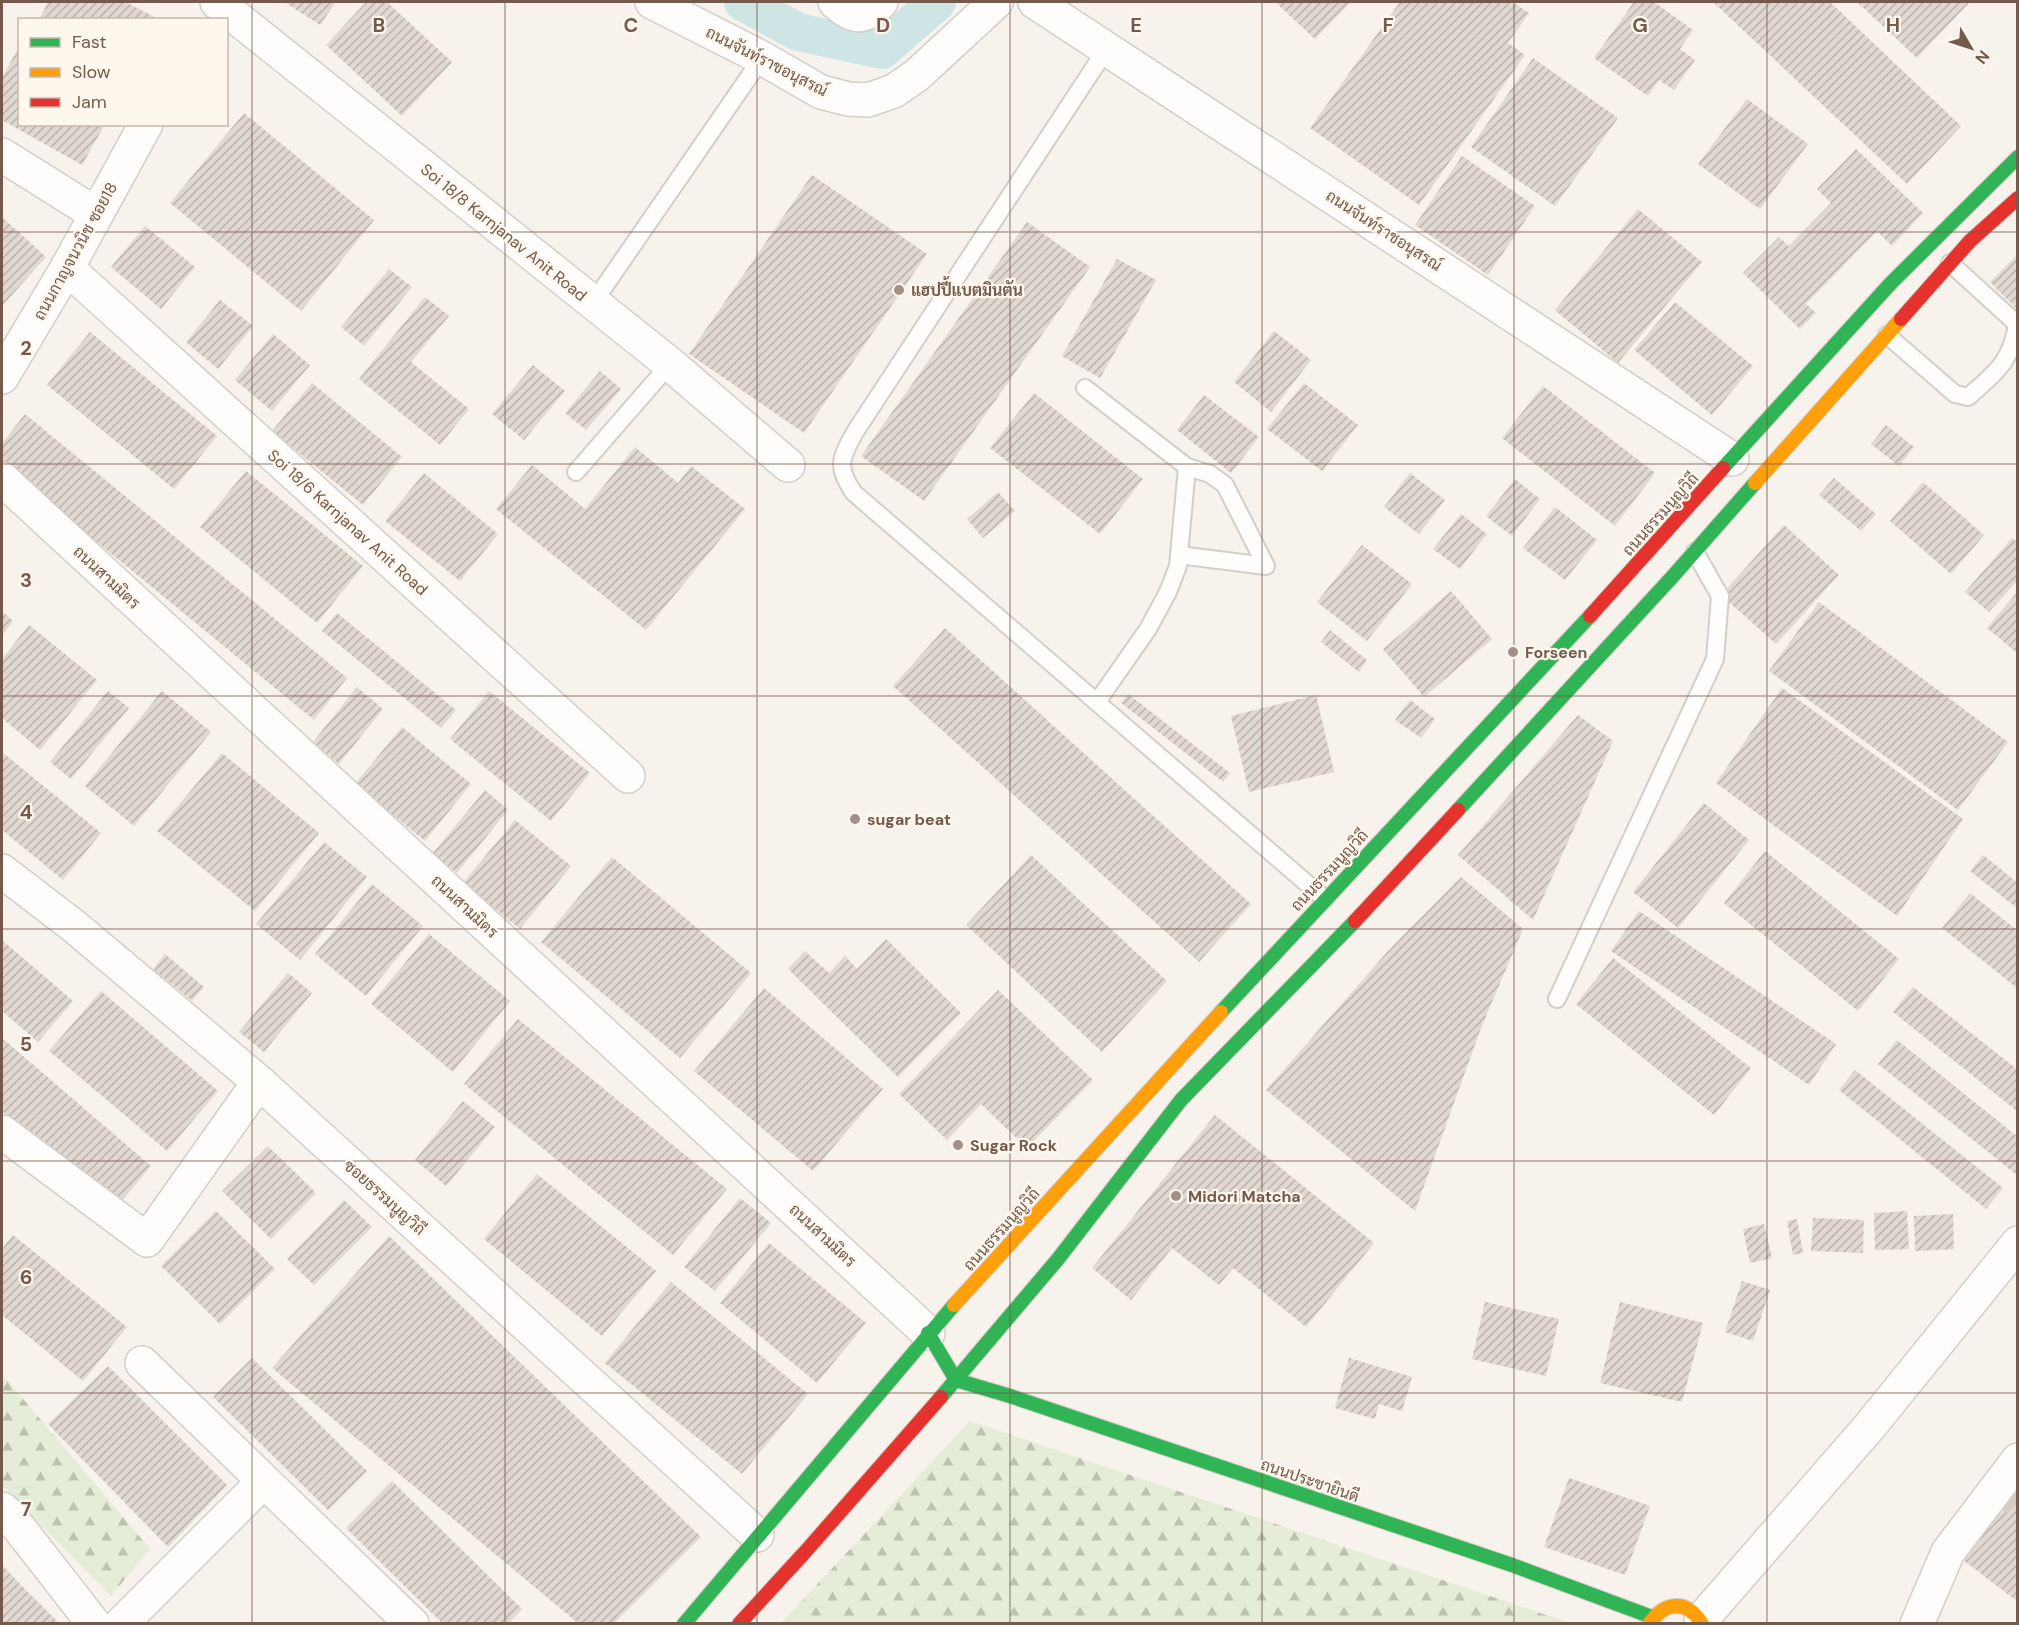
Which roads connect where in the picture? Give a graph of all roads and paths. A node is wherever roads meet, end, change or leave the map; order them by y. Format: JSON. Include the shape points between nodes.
{"nodes":[{"id":1,"x":215,"y":2,"type":"edge"},
{"id":2,"x":652,"y":2,"type":"edge"},
{"id":3,"x":835,"y":2,"type":"edge"},
{"id":4,"x":881,"y":2,"type":"edge"},
{"id":5,"x":996,"y":2,"type":"edge"},
{"id":6,"x":1035,"y":2,"type":"edge"},
{"id":7,"x":205,"y":18,"type":"edge"},
{"id":8,"x":1107,"y":48,"type":"junction"},
{"id":9,"x":762,"y":58,"type":"junction"},
{"id":10,"x":145,"y":126,"type":"edge"},
{"id":11,"x":2,"y":155,"type":"edge"},
{"id":12,"x":2018,"y":157,"type":"edge"},
{"id":13,"x":2018,"y":198,"type":"edge"},
{"id":14,"x":96,"y":214,"type":"junction"},
{"id":15,"x":1950,"y":263,"type":"junction"},
{"id":16,"x":67,"y":268,"type":"junction"},
{"id":17,"x":593,"y":303,"type":"junction"},
{"id":18,"x":1887,"y":335,"type":"junction"},
{"id":19,"x":670,"y":364,"type":"junction"},
{"id":20,"x":2,"y":377,"type":"edge"},
{"id":21,"x":1085,"y":388,"type":"dead end"},
{"id":22,"x":1732,"y":459,"type":"junction"},
{"id":23,"x":788,"y":465,"type":"dead end"},
{"id":24,"x":1187,"y":467,"type":"junction"},
{"id":25,"x":576,"y":471,"type":"dead end"},
{"id":26,"x":2,"y":479,"type":"edge"},
{"id":27,"x":1695,"y":552,"type":"junction"},
{"id":28,"x":1179,"y":555,"type":"junction"},
{"id":29,"x":1098,"y":702,"type":"junction"},
{"id":30,"x":628,"y":776,"type":"dead end"},
{"id":31,"x":2,"y":871,"type":"edge"},
{"id":32,"x":1324,"y":899,"type":"junction"},
{"id":33,"x":1557,"y":999,"type":"dead end"},
{"id":34,"x":259,"y":1082,"type":"junction"},
{"id":35,"x":2,"y":1132,"type":"edge"},
{"id":36,"x":2018,"y":1243,"type":"edge"},
{"id":37,"x":928,"y":1333,"type":"junction"},
{"id":38,"x":142,"y":1363,"type":"dead end"},
{"id":39,"x":956,"y":1380,"type":"junction"},
{"id":40,"x":2008,"y":1473,"type":"edge"},
{"id":41,"x":263,"y":1482,"type":"junction"},
{"id":42,"x":2,"y":1509,"type":"edge"},
{"id":43,"x":757,"y":1535,"type":"junction"},
{"id":44,"x":1651,"y":1620,"type":"edge"},
{"id":45,"x":1702,"y":1622,"type":"edge"},
{"id":46,"x":94,"y":1623,"type":"edge"},
{"id":47,"x":120,"y":1623,"type":"edge"},
{"id":48,"x":412,"y":1623,"type":"edge"},
{"id":49,"x":684,"y":1623,"type":"edge"},
{"id":50,"x":739,"y":1623,"type":"edge"},
{"id":51,"x":1917,"y":1623,"type":"edge"}],
"edges":[{"from":1,"to":7,"type":"street"},
{"from":1,"to":17,"type":"street","name":"Soi 18/8 Karnjanav Anit Road"},
{"from":2,"to":9,"type":"street","name":"ถนนจันท์ราชอนุสรณ์"},
{"from":3,"to":4,"type":"street","via":[[857,15],[870,12]]},
{"from":5,"to":9,"type":"street","name":"ถนนจันท์ราชอนุสรณ์","via":[[917,75],[894,91],[868,100],[822,92]]},
{"from":6,"to":8,"type":"street","name":"ถนนจันท์ราชอนุสรณ์"},
{"from":8,"to":22,"type":"street","name":"ถนนจันท์ราชอนุสรณ์"},
{"from":8,"to":29,"type":"lane","via":[[855,432],[841,465],[854,494]]},
{"from":9,"to":17,"type":"lane"},
{"from":10,"to":14,"type":"street","name":"ถนนกาญจนวนิช ซอย18"},
{"from":11,"to":14,"type":"street"},
{"from":12,"to":22,"type":"street","name":"ถนนธรรมนูญวิถี","via":[[1891,283]]},
{"from":13,"to":15,"type":"street"},
{"from":14,"to":16,"type":"street","name":"ถนนกาญจนวนิช ซอย18"},
{"from":15,"to":18,"type":"street"},
{"from":15,"to":18,"type":"lane","via":[[2017,324],[2014,345],[1999,369],[1968,397],[1955,394]]},
{"from":16,"to":20,"type":"street","name":"ถนนกาญจนวนิช ซอย18"},
{"from":16,"to":30,"type":"street","name":"Soi 18/6 Karnjanav Anit Road"},
{"from":17,"to":19,"type":"street","name":"Soi 18/8 Karnjanav Anit Road"},
{"from":18,"to":27,"type":"street"},
{"from":19,"to":23,"type":"street","name":"Soi 18/8 Karnjanav Anit Road"},
{"from":19,"to":25,"type":"lane"},
{"from":21,"to":24,"type":"lane"},
{"from":22,"to":32,"type":"street","name":"ถนนธรรมนูญวิถี"},
{"from":24,"to":28,"type":"lane"},
{"from":24,"to":28,"type":"lane","via":[[1210,474],[1225,485],[1266,566]]},
{"from":26,"to":37,"type":"street","name":"ถนนสามมิตร"},
{"from":27,"to":33,"type":"lane","via":[[1720,596],[1714,659]]},
{"from":27,"to":39,"type":"street","via":[[1354,922],[1181,1100],[1058,1259]]},
{"from":28,"to":29,"type":"lane","via":[[1168,592],[1149,629]]},
{"from":29,"to":32,"type":"lane"},
{"from":31,"to":34,"type":"street","name":"ซอยธรรมนูญวิถี","via":[[75,927]]},
{"from":32,"to":37,"type":"street","name":"ถนนธรรมนูญวิถี"},
{"from":34,"to":35,"type":"street","via":[[147,1240]]},
{"from":34,"to":43,"type":"street","name":"ซอยธรรมนูญวิถี"},
{"from":36,"to":45,"type":"street","via":[[1870,1426]]},
{"from":37,"to":39,"type":"street"},
{"from":37,"to":43,"type":"street","name":"ถนนธรรมนูญวิถี"},
{"from":38,"to":41,"type":"street"},
{"from":39,"to":44,"type":"street","name":"ถนนประชายินดี","via":[[1512,1565]]},
{"from":39,"to":50,"type":"street"},
{"from":40,"to":51,"type":"street","via":[[1948,1552]]},
{"from":41,"to":47,"type":"street"},
{"from":41,"to":48,"type":"street"},
{"from":42,"to":46,"type":"street"},
{"from":43,"to":49,"type":"street","name":"ถนนธรรมนูญวิถี"},
{"from":44,"to":45,"type":"street","via":[[1668,1606],[1677,1606],[1687,1607]]}]}
